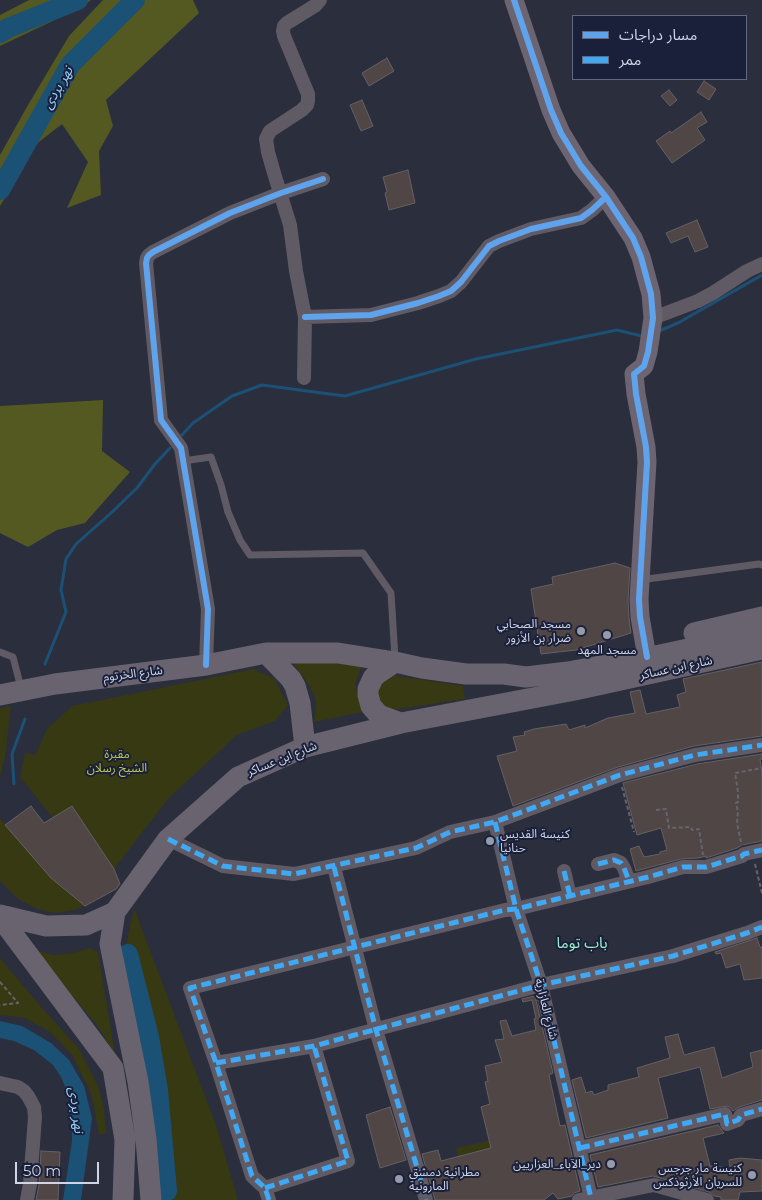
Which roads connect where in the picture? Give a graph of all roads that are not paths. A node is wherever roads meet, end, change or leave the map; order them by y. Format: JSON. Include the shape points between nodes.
{"nodes":[{"id":1,"x":320,"y":0,"type":"edge"},
{"id":2,"x":514,"y":0,"type":"edge"},
{"id":3,"x":323,"y":179,"type":"dead end"},
{"id":4,"x":281,"y":193,"type":"junction"},
{"id":5,"x":606,"y":196,"type":"junction"},
{"id":6,"x":762,"y":264,"type":"edge"},
{"id":7,"x":305,"y":316,"type":"junction"},
{"id":8,"x":653,"y":318,"type":"junction"},
{"id":9,"x":304,"y":378,"type":"dead end"},
{"id":10,"x":183,"y":461,"type":"junction"},
{"id":11,"x":762,"y":565,"type":"edge"},
{"id":12,"x":640,"y":580,"type":"junction"},
{"id":13,"x":762,"y":617,"type":"edge"},
{"id":14,"x":762,"y":634,"type":"edge"},
{"id":15,"x":762,"y":649,"type":"edge"},
{"id":16,"x":0,"y":652,"type":"edge"},
{"id":17,"x":266,"y":653,"type":"junction"},
{"id":18,"x":654,"y":656,"type":"junction"},
{"id":19,"x":395,"y":662,"type":"junction"},
{"id":20,"x":206,"y":664,"type":"junction"},
{"id":21,"x":21,"y":691,"type":"junction"},
{"id":22,"x":0,"y":696,"type":"edge"},
{"id":23,"x":401,"y":723,"type":"junction"},
{"id":24,"x":762,"y":745,"type":"edge"},
{"id":25,"x":305,"y":747,"type":"junction"},
{"id":26,"x":495,"y":822,"type":"junction"},
{"id":27,"x":168,"y":839,"type":"junction"},
{"id":28,"x":753,"y":852,"type":"edge"},
{"id":29,"x":598,"y":864,"type":"dead end"},
{"id":30,"x":334,"y":867,"type":"junction"},
{"id":31,"x":564,"y":871,"type":"dead end"},
{"id":32,"x":628,"y":881,"type":"junction"},
{"id":33,"x":570,"y":896,"type":"junction"},
{"id":34,"x":516,"y":909,"type":"junction"},
{"id":35,"x":116,"y":912,"type":"junction"},
{"id":36,"x":0,"y":916,"type":"edge"},
{"id":37,"x":762,"y":928,"type":"edge"},
{"id":38,"x":355,"y":948,"type":"junction"},
{"id":39,"x":541,"y":985,"type":"junction"},
{"id":40,"x":376,"y":1030,"type":"junction"},
{"id":41,"x":314,"y":1046,"type":"junction"},
{"id":42,"x":216,"y":1063,"type":"junction"},
{"id":43,"x":0,"y":1083,"type":"edge"},
{"id":44,"x":762,"y":1109,"type":"edge"},
{"id":45,"x":580,"y":1148,"type":"junction"},
{"id":46,"x":267,"y":1194,"type":"edge"},
{"id":47,"x":585,"y":1199,"type":"edge"},
{"id":48,"x":27,"y":1200,"type":"edge"},
{"id":49,"x":123,"y":1200,"type":"edge"},
{"id":50,"x":151,"y":1200,"type":"edge"},
{"id":51,"x":426,"y":1200,"type":"edge"},
{"id":52,"x":707,"y":1200,"type":"edge"}],
"edges":[{"from":1,"to":4,"type":"street","via":[[284,26],[284,36],[308,101],[302,110],[270,131],[266,139]]},
{"from":2,"to":5,"type":"street","via":[[561,133],[581,166]]},
{"from":3,"to":4,"type":"street"},
{"from":4,"to":7,"type":"street","via":[[290,225]]},
{"from":4,"to":10,"type":"street","via":[[230,213],[147,258],[161,420],[180,448]]},
{"from":5,"to":7,"type":"street","via":[[581,218],[531,229],[489,246],[461,282],[439,296],[371,315]]},
{"from":5,"to":8,"type":"street","via":[[633,238],[641,257],[651,294]]},
{"from":6,"to":8,"type":"street","via":[[713,293]]},
{"from":7,"to":9,"type":"street"},
{"from":8,"to":12,"type":"street","via":[[644,366],[634,374],[647,462]]},
{"from":10,"to":19,"type":"lane","via":[[211,457],[228,512],[250,555],[364,553],[391,593]]},
{"from":10,"to":20,"type":"street","via":[[208,609]]},
{"from":11,"to":12,"type":"lane"},
{"from":12,"to":18,"type":"street","via":[[640,617]]},
{"from":13,"to":18,"type":"main road","via":[[688,634]]},
{"from":14,"to":18,"type":"main road","name":"شارع ابن عساكر"},
{"from":15,"to":23,"type":"main road","name":"شارع ابن عساكر","via":[[575,690]]},
{"from":16,"to":21,"type":"lane","via":[[14,657]]},
{"from":17,"to":19,"type":"main road","name":"شارع ابن عساكر","via":[[338,653]]},
{"from":17,"to":20,"type":"main road","name":"شارع الخرتوم"},
{"from":17,"to":25,"type":"main road","via":[[295,686]]},
{"from":18,"to":19,"type":"main road","name":"شارع ابن عساكر","via":[[526,677],[466,674]]},
{"from":19,"to":23,"type":"main road","via":[[373,678],[368,695],[371,706],[379,715]]},
{"from":20,"to":21,"type":"main road","name":"شارع الخرتوم"},
{"from":21,"to":22,"type":"main road","name":"شارع الخرتوم"},
{"from":23,"to":25,"type":"main road","name":"شارع ابن عساكر"},
{"from":24,"to":26,"type":"street","via":[[694,755],[620,775]]},
{"from":25,"to":27,"type":"main road","name":"شارع ابن عساكر","via":[[238,777]]},
{"from":26,"to":30,"type":"street","via":[[450,832],[416,848]]},
{"from":26,"to":34,"type":"street","name":"شارع العازارية"},
{"from":27,"to":30,"type":"street","via":[[223,866],[294,874]]},
{"from":27,"to":35,"type":"main road","name":"شارع ابن عساكر"},
{"from":28,"to":32,"type":"street","via":[[706,867],[684,867]]},
{"from":29,"to":32,"type":"street","via":[[614,860],[621,863]]},
{"from":30,"to":38,"type":"street"},
{"from":31,"to":33,"type":"street"},
{"from":32,"to":33,"type":"street"},
{"from":33,"to":34,"type":"street"},
{"from":34,"to":38,"type":"street"},
{"from":34,"to":39,"type":"street","name":"شارع العازارية"},
{"from":35,"to":36,"type":"main road","via":[[86,925],[46,926]]},
{"from":35,"to":50,"type":"main road","name":"شارع ابن عساكر","via":[[110,944],[138,1082]]},
{"from":36,"to":49,"type":"main road","via":[[113,1068],[125,1140]]},
{"from":37,"to":39,"type":"street","via":[[672,956]]},
{"from":38,"to":40,"type":"street"},
{"from":38,"to":42,"type":"street","via":[[190,988]]},
{"from":39,"to":40,"type":"street"},
{"from":39,"to":45,"type":"street","name":"شارع العازارية"},
{"from":40,"to":41,"type":"street"},
{"from":40,"to":51,"type":"street"},
{"from":41,"to":42,"type":"street"},
{"from":41,"to":46,"type":"street","via":[[348,1161]]},
{"from":42,"to":46,"type":"street","via":[[252,1176]]},
{"from":43,"to":48,"type":"street","via":[[18,1087],[34,1107]]},
{"from":44,"to":45,"type":"street","via":[[741,1115],[738,1120],[727,1124],[725,1114]]},
{"from":45,"to":47,"type":"street","name":"شارع العازارية"},
{"from":47,"to":52,"type":"street","via":[[654,1185]]}]}
